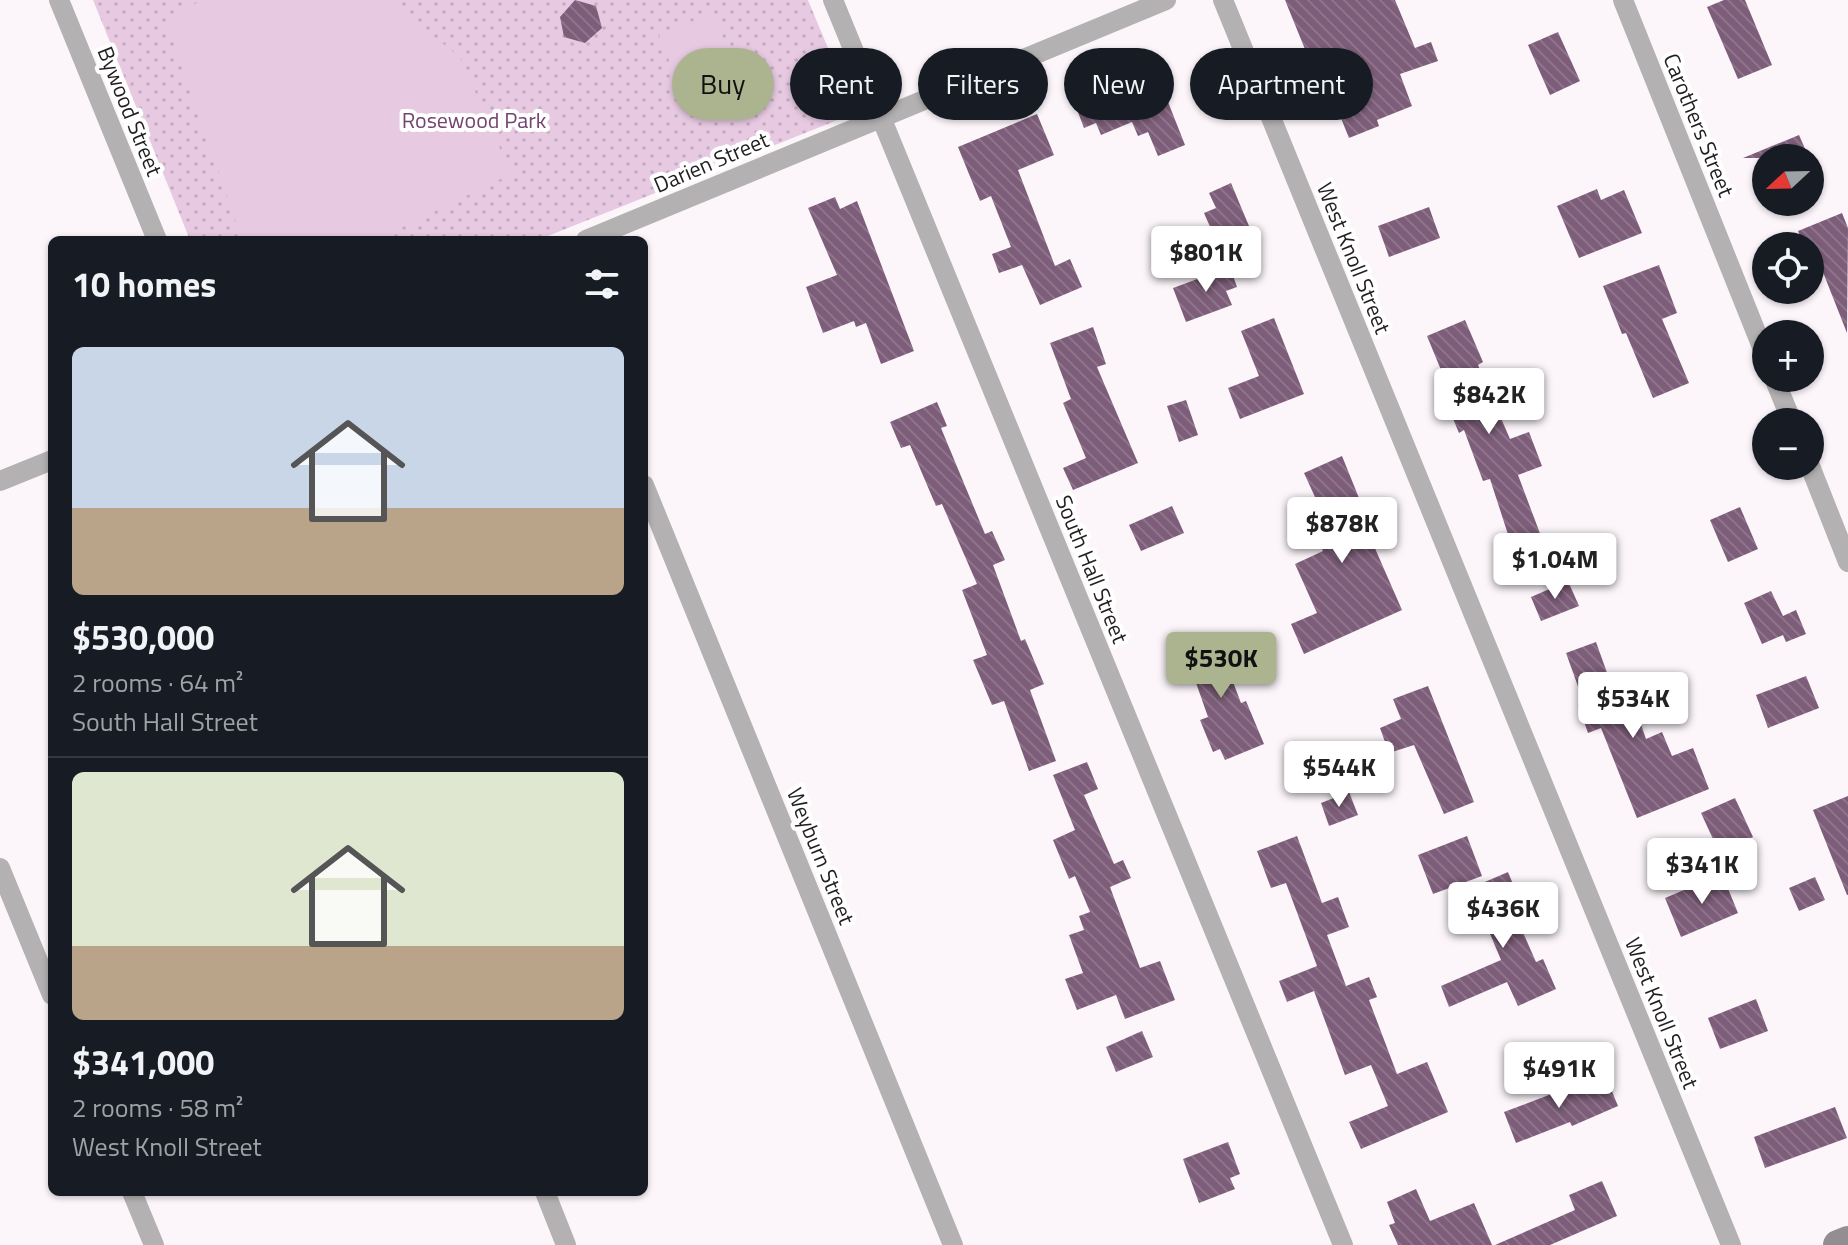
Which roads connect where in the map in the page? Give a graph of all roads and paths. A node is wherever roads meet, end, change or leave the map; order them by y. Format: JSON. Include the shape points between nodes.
{"nodes":[{"id":1,"x":59,"y":0,"type":"edge"},
{"id":2,"x":833,"y":0,"type":"edge"},
{"id":3,"x":1166,"y":0,"type":"edge"},
{"id":4,"x":1223,"y":0,"type":"edge"},
{"id":5,"x":1623,"y":0,"type":"edge"},
{"id":6,"x":852,"y":48,"type":"edge"},
{"id":7,"x":902,"y":108,"type":"edge"},
{"id":8,"x":873,"y":120,"type":"edge"},
{"id":9,"x":881,"y":120,"type":"edge"},
{"id":10,"x":155,"y":236,"type":"edge"},
{"id":11,"x":596,"y":236,"type":"edge"},
{"id":12,"x":1752,"y":322,"type":"edge"},
{"id":13,"x":48,"y":462,"type":"edge"},
{"id":14,"x":1816,"y":480,"type":"edge"},
{"id":15,"x":0,"y":481,"type":"edge"},
{"id":16,"x":648,"y":495,"type":"edge"},
{"id":17,"x":1848,"y":562,"type":"edge"},
{"id":18,"x":0,"y":868,"type":"edge"},
{"id":19,"x":48,"y":985,"type":"edge"},
{"id":20,"x":134,"y":1196,"type":"edge"},
{"id":21,"x":547,"y":1196,"type":"edge"},
{"id":22,"x":1848,"y":1241,"type":"edge"},
{"id":23,"x":154,"y":1245,"type":"edge"},
{"id":24,"x":566,"y":1245,"type":"edge"},
{"id":25,"x":953,"y":1245,"type":"edge"},
{"id":26,"x":1343,"y":1245,"type":"edge"},
{"id":27,"x":1731,"y":1245,"type":"edge"},
{"id":28,"x":1838,"y":1245,"type":"edge"}],
"edges":[{"from":1,"to":10,"type":"street","name":"Bywood Street"},
{"from":2,"to":6,"type":"street","name":"South Hall Street"},
{"from":3,"to":7,"type":"street","name":"Darien Street"},
{"from":4,"to":27,"type":"street","name":"West Knoll Street"},
{"from":5,"to":12,"type":"street","name":"Carothers Street"},
{"from":8,"to":11,"type":"street","name":"Darien Street"},
{"from":9,"to":26,"type":"street","name":"South Hall Street"},
{"from":13,"to":15,"type":"street"},
{"from":14,"to":17,"type":"street"},
{"from":16,"to":25,"type":"street","name":"Weyburn Street"},
{"from":18,"to":19,"type":"street"},
{"from":20,"to":23,"type":"street"},
{"from":21,"to":24,"type":"street"},
{"from":22,"to":28,"type":"main road"}]}
